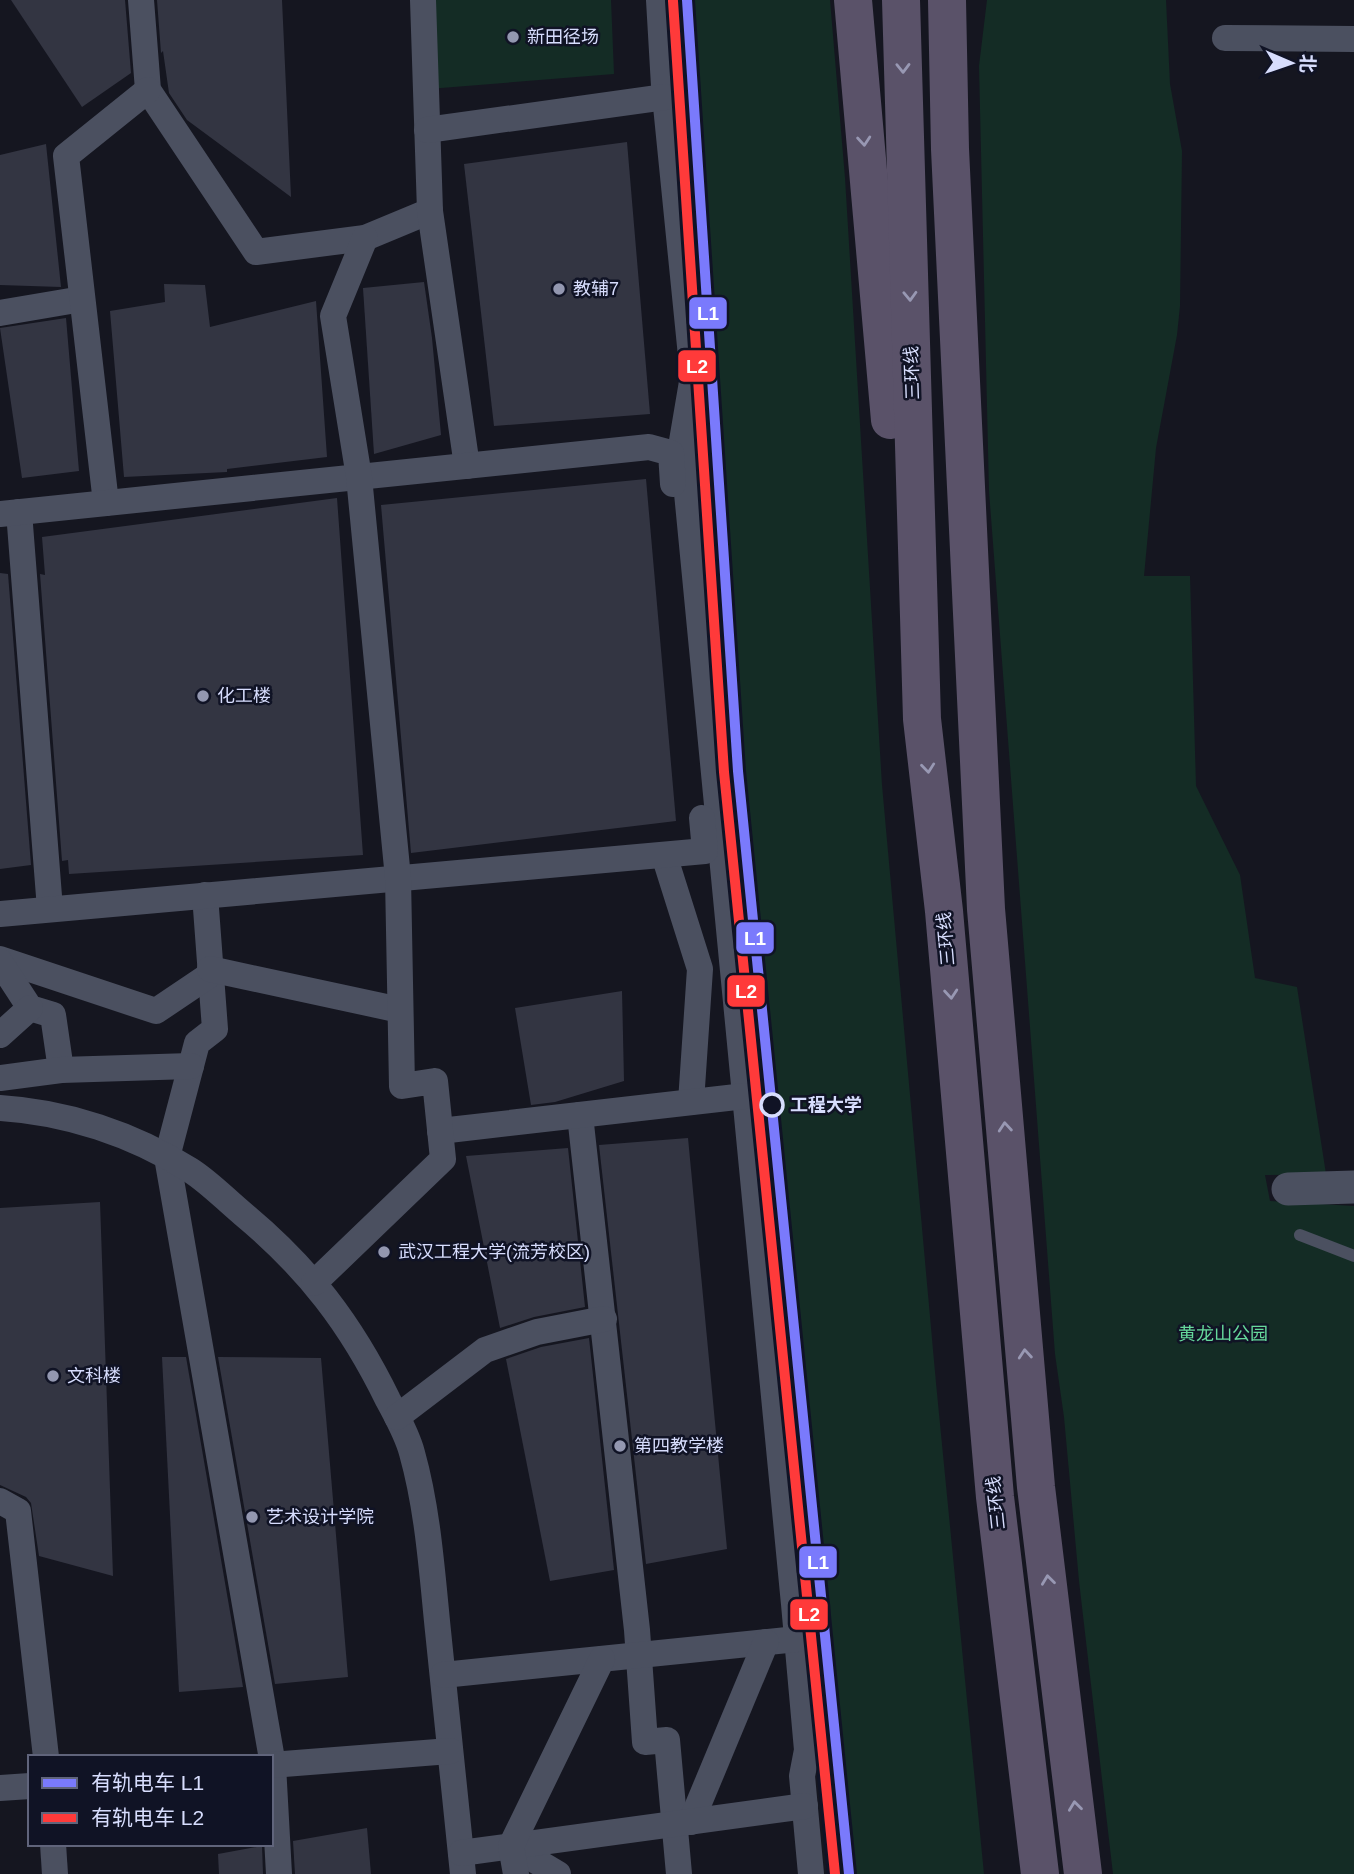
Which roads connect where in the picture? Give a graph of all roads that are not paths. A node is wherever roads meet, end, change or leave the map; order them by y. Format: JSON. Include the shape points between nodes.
{"nodes":[{"id":1,"x":141,"y":0,"type":"edge"},
{"id":2,"x":423,"y":0,"type":"edge"},
{"id":3,"x":659,"y":0,"type":"edge"},
{"id":4,"x":853,"y":0,"type":"edge"},
{"id":5,"x":901,"y":0,"type":"edge"},
{"id":6,"x":947,"y":0,"type":"edge"},
{"id":7,"x":960,"y":0,"type":"edge"},
{"id":8,"x":1225,"y":38,"type":"dead end"},
{"id":9,"x":1354,"y":38,"type":"edge"},
{"id":10,"x":148,"y":90,"type":"junction"},
{"id":11,"x":665,"y":97,"type":"junction"},
{"id":12,"x":949,"y":108,"type":"junction"},
{"id":13,"x":427,"y":130,"type":"junction"},
{"id":14,"x":429,"y":211,"type":"junction"},
{"id":15,"x":365,"y":238,"type":"junction"},
{"id":16,"x":82,"y":299,"type":"junction"},
{"id":17,"x":0,"y":313,"type":"edge"},
{"id":18,"x":467,"y":466,"type":"junction"},
{"id":19,"x":359,"y":477,"type":"junction"},
{"id":20,"x":106,"y":503,"type":"junction"},
{"id":21,"x":10,"y":513,"type":"edge"},
{"id":22,"x":922,"y":719,"type":"junction"},
{"id":23,"x":663,"y":855,"type":"junction"},
{"id":24,"x":398,"y":878,"type":"junction"},
{"id":25,"x":205,"y":895,"type":"junction"},
{"id":26,"x":50,"y":909,"type":"junction"},
{"id":27,"x":0,"y":914,"type":"edge"},
{"id":28,"x":0,"y":961,"type":"edge"},
{"id":29,"x":733,"y":965,"type":"junction"},
{"id":30,"x":700,"y":969,"type":"junction"},
{"id":31,"x":210,"y":971,"type":"junction"},
{"id":32,"x":30,"y":1008,"type":"junction"},
{"id":33,"x":401,"y":1010,"type":"junction"},
{"id":34,"x":0,"y":1035,"type":"edge"},
{"id":35,"x":191,"y":1066,"type":"junction"},
{"id":36,"x":61,"y":1070,"type":"junction"},
{"id":37,"x":0,"y":1078,"type":"edge"},
{"id":38,"x":746,"y":1096,"type":"junction"},
{"id":39,"x":691,"y":1102,"type":"junction"},
{"id":40,"x":0,"y":1108,"type":"edge"},
{"id":41,"x":580,"y":1115,"type":"junction"},
{"id":42,"x":440,"y":1131,"type":"junction"},
{"id":43,"x":167,"y":1157,"type":"junction"},
{"id":44,"x":1354,"y":1187,"type":"edge"},
{"id":45,"x":1289,"y":1189,"type":"dead end"},
{"id":46,"x":1300,"y":1235,"type":"dead end"},
{"id":47,"x":1354,"y":1256,"type":"edge"},
{"id":48,"x":314,"y":1283,"type":"junction"},
{"id":49,"x":604,"y":1319,"type":"junction"},
{"id":50,"x":397,"y":1417,"type":"junction"},
{"id":51,"x":0,"y":1501,"type":"edge"},
{"id":52,"x":797,"y":1639,"type":"junction"},
{"id":53,"x":766,"y":1642,"type":"junction"},
{"id":54,"x":639,"y":1655,"type":"junction"},
{"id":55,"x":602,"y":1658,"type":"junction"},
{"id":56,"x":443,"y":1675,"type":"junction"},
{"id":57,"x":450,"y":1751,"type":"junction"},
{"id":58,"x":46,"y":1755,"type":"edge"},
{"id":59,"x":270,"y":1755,"type":"edge"},
{"id":60,"x":273,"y":1765,"type":"edge"},
{"id":61,"x":273,"y":1781,"type":"edge"},
{"id":62,"x":28,"y":1786,"type":"edge"},
{"id":63,"x":0,"y":1788,"type":"edge"},
{"id":64,"x":805,"y":1806,"type":"junction"},
{"id":65,"x":682,"y":1823,"type":"junction"},
{"id":66,"x":53,"y":1846,"type":"edge"},
{"id":67,"x":511,"y":1846,"type":"junction"},
{"id":68,"x":462,"y":1864,"type":"edge"},
{"id":69,"x":55,"y":1874,"type":"edge"},
{"id":70,"x":279,"y":1874,"type":"edge"},
{"id":71,"x":516,"y":1874,"type":"edge"},
{"id":72,"x":558,"y":1874,"type":"edge"},
{"id":73,"x":679,"y":1874,"type":"edge"},
{"id":74,"x":811,"y":1874,"type":"edge"},
{"id":75,"x":1040,"y":1874,"type":"edge"},
{"id":76,"x":1083,"y":1874,"type":"edge"}],
"edges":[{"from":1,"to":10,"type":"street"},
{"from":2,"to":13,"type":"street"},
{"from":3,"to":11,"type":"street"},
{"from":4,"to":22,"type":"highway","one_way":true,"via":[[880,320]]},
{"from":5,"to":22,"type":"highway","name":"三环线","one_way":true},
{"from":6,"to":12,"type":"highway"},
{"from":7,"to":12,"type":"highway"},
{"from":8,"to":9,"type":"street"},
{"from":10,"to":15,"type":"street","via":[[256,253]]},
{"from":10,"to":16,"type":"street","via":[[65,156]]},
{"from":11,"to":13,"type":"street"},
{"from":11,"to":29,"type":"street","via":[[693,376],[682,441]]},
{"from":76,"to":12,"type":"highway","one_way":true,"via":[[1036,1487],[986,909]]},
{"from":13,"to":14,"type":"street"},
{"from":14,"to":15,"type":"street"},
{"from":14,"to":18,"type":"street"},
{"from":15,"to":19,"type":"street","via":[[333,316]]},
{"from":16,"to":17,"type":"street"},
{"from":16,"to":20,"type":"street"},
{"from":18,"to":19,"type":"street"},
{"from":18,"to":23,"type":"street","via":[[649,447],[671,453],[705,851]]},
{"from":19,"to":20,"type":"street"},
{"from":19,"to":24,"type":"street"},
{"from":20,"to":21,"type":"street"},
{"from":21,"to":26,"type":"street"},
{"from":22,"to":75,"type":"highway","name":"三环线","one_way":true,"via":[[944,911],[995,1497]]},
{"from":23,"to":24,"type":"street"},
{"from":23,"to":30,"type":"street"},
{"from":24,"to":25,"type":"street"},
{"from":24,"to":33,"type":"street"},
{"from":25,"to":26,"type":"street"},
{"from":25,"to":31,"type":"street"},
{"from":26,"to":27,"type":"street"},
{"from":28,"to":31,"type":"street","via":[[156,1011]]},
{"from":28,"to":32,"type":"street"},
{"from":29,"to":30,"type":"street"},
{"from":29,"to":38,"type":"street"},
{"from":30,"to":39,"type":"street"},
{"from":31,"to":33,"type":"street"},
{"from":31,"to":35,"type":"street","via":[[215,1029],[197,1043]]},
{"from":32,"to":34,"type":"street"},
{"from":32,"to":36,"type":"street","via":[[53,1015]]},
{"from":33,"to":42,"type":"street","via":[[402,1086],[435,1081]]},
{"from":35,"to":36,"type":"street"},
{"from":35,"to":43,"type":"street"},
{"from":36,"to":37,"type":"street"},
{"from":38,"to":39,"type":"street"},
{"from":38,"to":52,"type":"street"},
{"from":39,"to":41,"type":"street"},
{"from":40,"to":43,"type":"street","via":[[64,1116]]},
{"from":41,"to":42,"type":"street"},
{"from":41,"to":49,"type":"street"},
{"from":42,"to":48,"type":"street","via":[[443,1159]]},
{"from":43,"to":48,"type":"street","via":[[217,1190],[269,1235]]},
{"from":43,"to":59,"type":"street"},
{"from":44,"to":45,"type":"street"},
{"from":46,"to":47,"type":"lane"},
{"from":48,"to":50,"type":"street","via":[[340,1314]]},
{"from":49,"to":50,"type":"street","via":[[537,1332],[485,1350]]},
{"from":49,"to":54,"type":"street"},
{"from":50,"to":56,"type":"street","via":[[412,1451],[420,1492]]},
{"from":51,"to":58,"type":"street","via":[[18,1511]]},
{"from":52,"to":53,"type":"street"},
{"from":52,"to":64,"type":"street","via":[[807,1750],[802,1776]]},
{"from":53,"to":54,"type":"street"},
{"from":53,"to":65,"type":"street"},
{"from":54,"to":55,"type":"street"},
{"from":54,"to":65,"type":"street","via":[[645,1742],[667,1740]]},
{"from":55,"to":56,"type":"street"},
{"from":55,"to":67,"type":"street"},
{"from":56,"to":57,"type":"street"},
{"from":57,"to":60,"type":"street"},
{"from":57,"to":68,"type":"street"},
{"from":61,"to":70,"type":"street"},
{"from":62,"to":63,"type":"street"},
{"from":64,"to":65,"type":"street"},
{"from":64,"to":74,"type":"street"},
{"from":65,"to":67,"type":"street"},
{"from":65,"to":73,"type":"street"},
{"from":66,"to":69,"type":"street"},
{"from":67,"to":68,"type":"street"},
{"from":67,"to":71,"type":"street"},
{"from":67,"to":72,"type":"street"}]}
